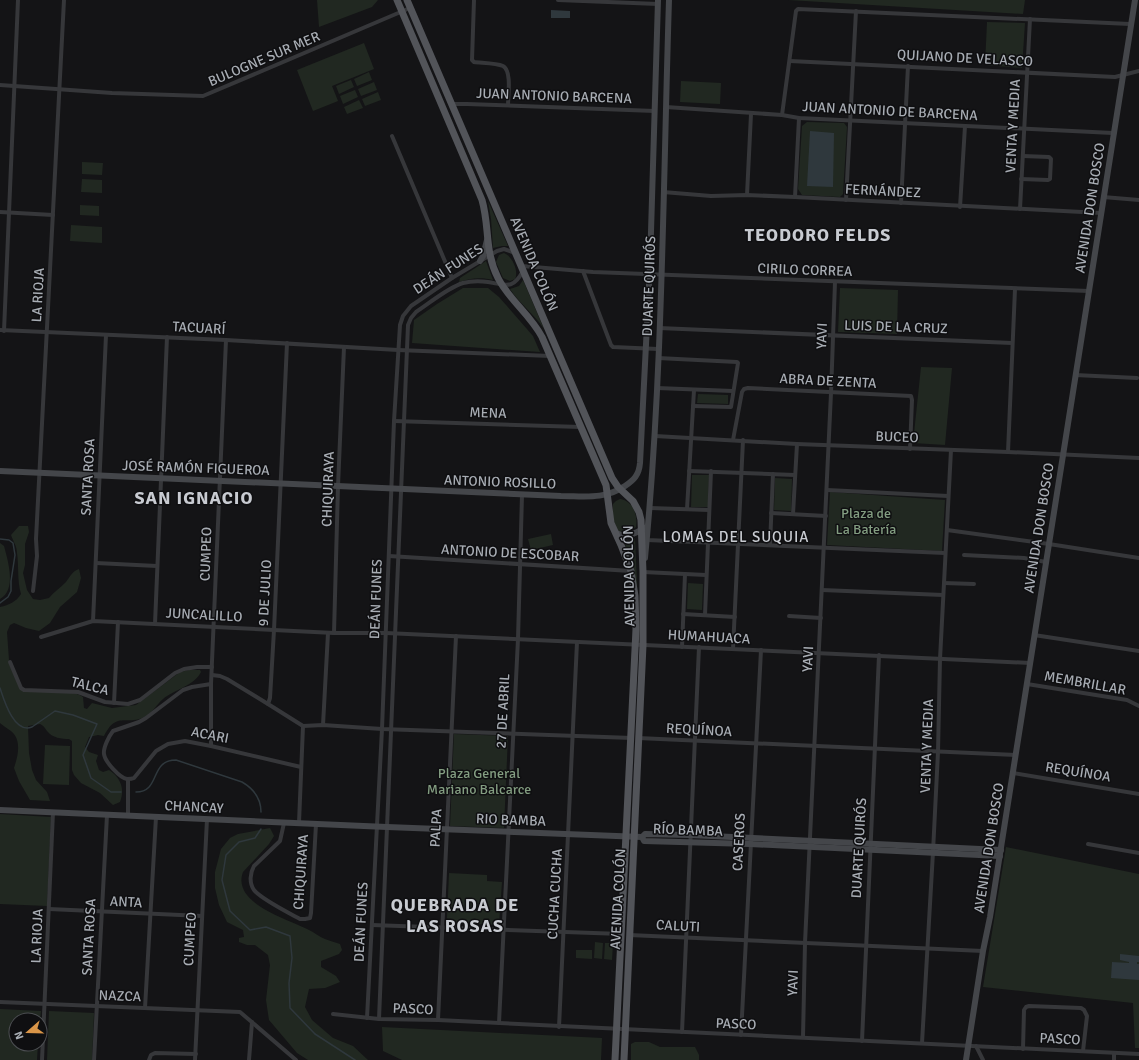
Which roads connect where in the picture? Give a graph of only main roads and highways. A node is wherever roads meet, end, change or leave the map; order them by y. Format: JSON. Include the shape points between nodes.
{"nodes":[{"id":1,"x":397,"y":0,"type":"edge"},
{"id":2,"x":407,"y":0,"type":"edge"},
{"id":3,"x":669,"y":0,"type":"edge"},
{"id":4,"x":1135,"y":0,"type":"edge"},
{"id":5,"x":658,"y":2,"type":"edge"},
{"id":6,"x":487,"y":238,"type":"junction"},
{"id":7,"x":480,"y":261,"type":"road end"},
{"id":8,"x":0,"y":471,"type":"edge"},
{"id":9,"x":620,"y":489,"type":"junction"},
{"id":10,"x":392,"y":490,"type":"joint"},
{"id":11,"x":608,"y":495,"type":"junction"},
{"id":12,"x":648,"y":524,"type":"junction"},
{"id":13,"x":642,"y":529,"type":"junction"},
{"id":14,"x":616,"y":533,"type":"junction"},
{"id":15,"x":643,"y":572,"type":"junction"},
{"id":16,"x":0,"y":810,"type":"edge"},
{"id":17,"x":387,"y":827,"type":"joint"},
{"id":18,"x":625,"y":836,"type":"junction"},
{"id":19,"x":634,"y":836,"type":"junction"},
{"id":20,"x":642,"y":837,"type":"joint"},
{"id":21,"x":1000,"y":853,"type":"junction"},
{"id":22,"x":615,"y":1060,"type":"edge"},
{"id":23,"x":624,"y":1060,"type":"edge"},
{"id":24,"x":966,"y":1060,"type":"edge"}],
"edges":[{"from":1,"to":6,"type":"main road","name":"AVENIDA COLÓN","via":[[480,193]]},
{"from":2,"to":9,"type":"main road","name":"AVENIDA COLÓN","via":[[608,469]]},
{"from":3,"to":12,"type":"main road","name":"DUARTE QUIRÓS","via":[[657,388]]},
{"from":4,"to":21,"type":"main road","name":"AVENIDA DON BOSCO"},
{"from":5,"to":9,"type":"main road","name":"DUARTE QUIRÓS","via":[[650,274],[640,468],[634,479]]},
{"from":6,"to":7,"type":"main road"},
{"from":6,"to":11,"type":"main road","name":"AVENIDA COLÓN","via":[[493,267],[502,285],[534,323],[606,485]]},
{"from":8,"to":10,"type":"main road","name":"JOSÉ RAMÓN FIGUEROA"},
{"from":9,"to":11,"type":"main road","name":"DUARTE QUIRÓS"},
{"from":9,"to":13,"type":"main road","name":"AVENIDA COLÓN","via":[[638,508]]},
{"from":10,"to":11,"type":"main road","name":"ANTONIO ROSILLO"},
{"from":11,"to":14,"type":"main road","name":"AVENIDA COLÓN","via":[[609,516]]},
{"from":12,"to":13,"type":"main road"},
{"from":12,"to":15,"type":"main road","name":"DUARTE QUIRÓS"},
{"from":13,"to":14,"type":"main road","via":[[628,535]]},
{"from":13,"to":15,"type":"main road","name":"AVENIDA COLÓN"},
{"from":14,"to":18,"type":"main road","name":"AVENIDA COLÓN","via":[[631,571],[635,596]]},
{"from":15,"to":19,"type":"main road","name":"AVENIDA COLÓN","via":[[643,645]]},
{"from":16,"to":17,"type":"main road","name":"CHANCAY"},
{"from":17,"to":18,"type":"main road","name":"RIO BAMBA"},
{"from":18,"to":19,"type":"main road","name":"RIO BAMBA"},
{"from":18,"to":22,"type":"main road","name":"AVENIDA COLÓN"},
{"from":19,"to":20,"type":"main road","name":"RIO BAMBA"},
{"from":19,"to":23,"type":"main road","name":"AVENIDA COLÓN"},
{"from":20,"to":21,"type":"main road","name":"RÍO BAMBA","via":[[644,841],[750,841]]},
{"from":21,"to":24,"type":"main road","name":"AVENIDA DON BOSCO"}]}
